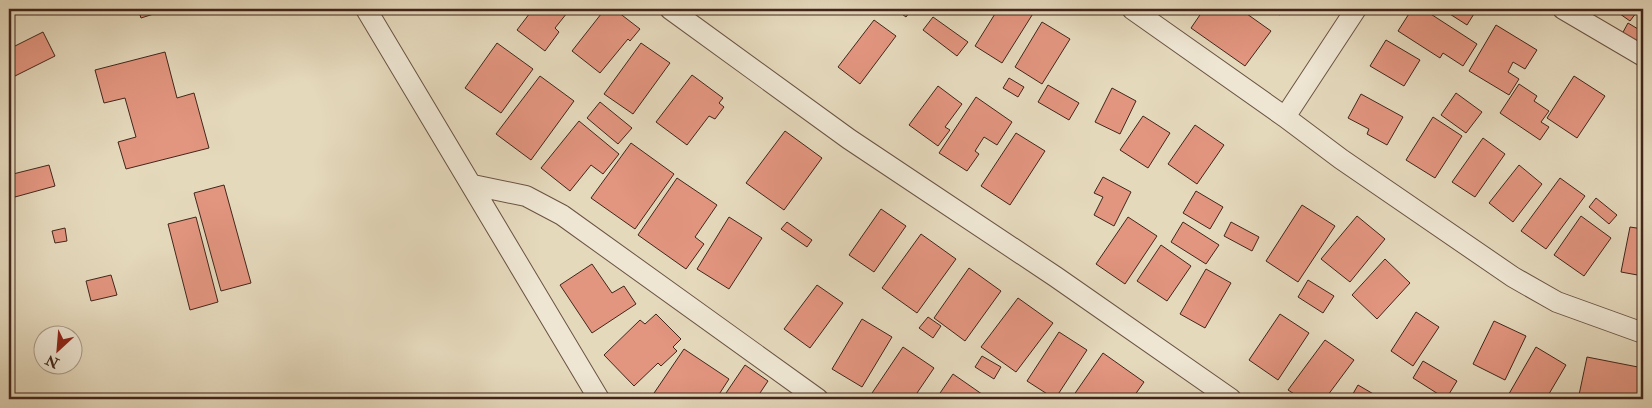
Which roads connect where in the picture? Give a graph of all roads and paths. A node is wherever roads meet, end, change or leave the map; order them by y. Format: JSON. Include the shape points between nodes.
{"nodes":[{"id":1,"x":366,"y":9,"type":"edge"},
{"id":2,"x":670,"y":9,"type":"edge"},
{"id":3,"x":1132,"y":9,"type":"edge"},
{"id":4,"x":1356,"y":9,"type":"edge"},
{"id":5,"x":1563,"y":9,"type":"edge"},
{"id":6,"x":1643,"y":56,"type":"edge"},
{"id":7,"x":1285,"y":117,"type":"junction"},
{"id":8,"x":472,"y":184,"type":"junction"},
{"id":9,"x":1643,"y":333,"type":"edge"},
{"id":10,"x":599,"y":399,"type":"edge"},
{"id":11,"x":818,"y":399,"type":"edge"},
{"id":12,"x":1231,"y":399,"type":"edge"}],
"edges":[{"from":1,"to":8,"type":"street"},
{"from":2,"to":12,"type":"street","via":[[849,139]]},
{"from":3,"to":7,"type":"street"},
{"from":4,"to":7,"type":"street"},
{"from":5,"to":6,"type":"street"},
{"from":7,"to":9,"type":"street","via":[[1513,277],[1557,302]]},
{"from":8,"to":10,"type":"street"},
{"from":8,"to":11,"type":"street","via":[[526,196],[562,215]]}]}
